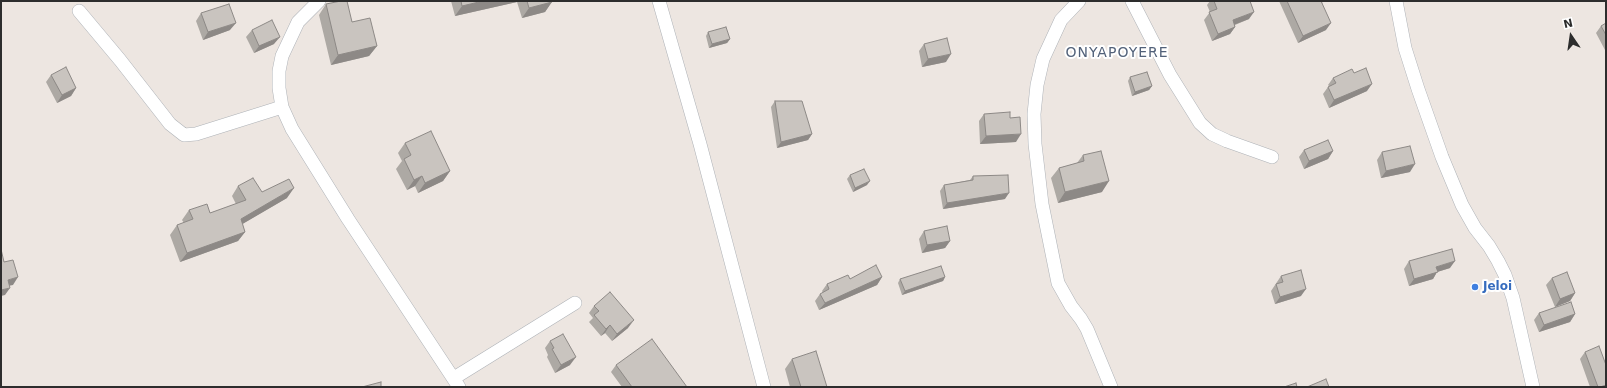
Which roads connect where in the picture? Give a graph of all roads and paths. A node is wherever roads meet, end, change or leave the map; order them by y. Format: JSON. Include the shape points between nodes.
{"nodes":[{"id":1,"x":319,"y":1,"type":"edge"},
{"id":2,"x":659,"y":1,"type":"edge"},
{"id":3,"x":1079,"y":1,"type":"edge"},
{"id":4,"x":1132,"y":1,"type":"edge"},
{"id":5,"x":1396,"y":1,"type":"edge"},
{"id":6,"x":79,"y":11,"type":"dead end"},
{"id":7,"x":282,"y":107,"type":"junction"},
{"id":8,"x":1272,"y":157,"type":"dead end"},
{"id":9,"x":574,"y":303,"type":"dead end"},
{"id":10,"x":457,"y":383,"type":"edge"},
{"id":11,"x":763,"y":387,"type":"edge"},
{"id":12,"x":1111,"y":387,"type":"edge"},
{"id":13,"x":1533,"y":387,"type":"edge"}],
"edges":[{"from":1,"to":7,"type":"street","via":[[298,22],[282,56],[279,71]]},
{"from":2,"to":11,"type":"street","via":[[700,144]]},
{"from":3,"to":12,"type":"street","via":[[1062,20],[1043,59],[1034,114],[1035,144],[1042,204],[1058,283],[1087,329]]},
{"from":4,"to":8,"type":"street","via":[[1170,75],[1200,123],[1222,139]]},
{"from":5,"to":13,"type":"street","via":[[1405,48],[1442,157],[1462,205],[1505,275],[1513,298]]},
{"from":6,"to":7,"type":"street","via":[[170,124],[184,135],[196,134]]},
{"from":7,"to":10,"type":"street","via":[[292,129],[348,219]]},
{"from":9,"to":10,"type":"street"}]}
